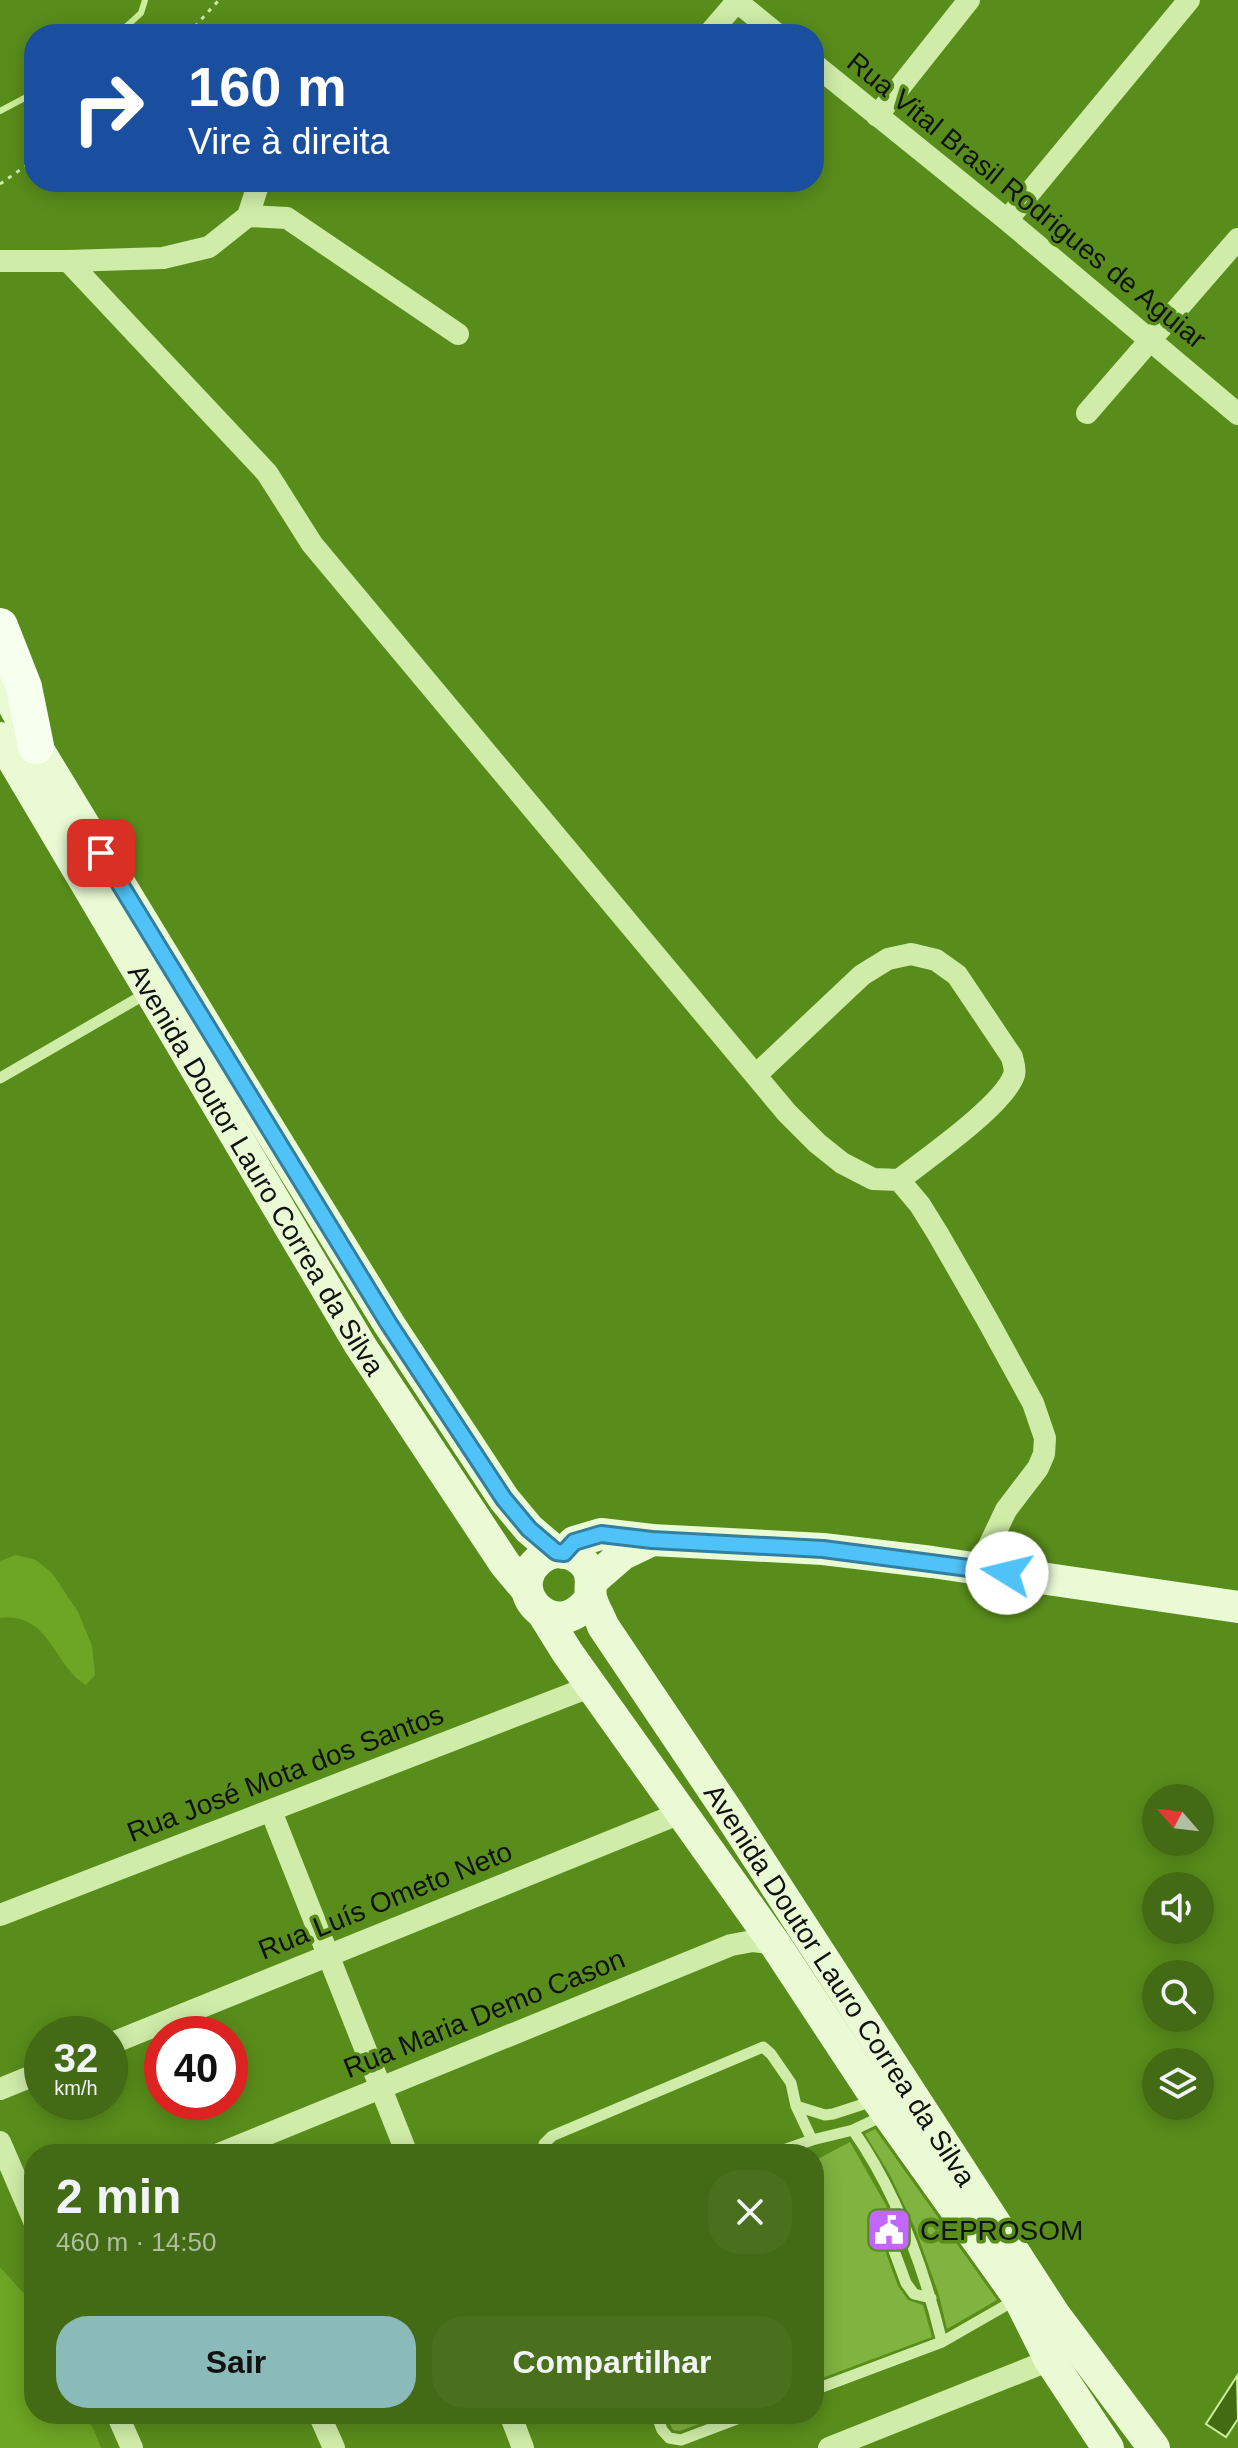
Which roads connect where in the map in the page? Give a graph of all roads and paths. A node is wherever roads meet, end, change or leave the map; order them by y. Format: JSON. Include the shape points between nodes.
{"nodes":[{"id":1,"x":219,"y":0,"type":"edge"},
{"id":2,"x":737,"y":0,"type":"edge"},
{"id":3,"x":969,"y":0,"type":"edge"},
{"id":4,"x":1189,"y":0,"type":"edge"},
{"id":5,"x":197,"y":24,"type":"edge"},
{"id":6,"x":717,"y":24,"type":"edge"},
{"id":7,"x":765,"y":24,"type":"edge"},
{"id":8,"x":824,"y":72,"type":"edge"},
{"id":9,"x":877,"y":116,"type":"junction"},
{"id":10,"x":24,"y":167,"type":"edge"},
{"id":11,"x":0,"y":184,"type":"edge"},
{"id":12,"x":256,"y":192,"type":"edge"},
{"id":13,"x":248,"y":216,"type":"junction"},
{"id":14,"x":1007,"y":220,"type":"junction"},
{"id":15,"x":1238,"y":239,"type":"edge"},
{"id":16,"x":0,"y":261,"type":"edge"},
{"id":17,"x":68,"y":261,"type":"junction"},
{"id":18,"x":458,"y":334,"type":"dead end"},
{"id":19,"x":1150,"y":340,"type":"junction"},
{"id":20,"x":1087,"y":413,"type":"dead end"},
{"id":21,"x":1238,"y":414,"type":"edge"},
{"id":22,"x":0,"y":626,"type":"edge"},
{"id":23,"x":0,"y":680,"type":"edge"},
{"id":24,"x":0,"y":738,"type":"edge"},
{"id":25,"x":36,"y":746,"type":"junction"},
{"id":26,"x":151,"y":991,"type":"junction"},
{"id":27,"x":756,"y":1075,"type":"junction"},
{"id":28,"x":0,"y":1078,"type":"edge"},
{"id":29,"x":899,"y":1180,"type":"junction"},
{"id":30,"x":652,"y":1540,"type":"junction"},
{"id":31,"x":560,"y":1552,"type":"junction"},
{"id":32,"x":978,"y":1569,"type":"junction"},
{"id":33,"x":592,"y":1588,"type":"junction"},
{"id":34,"x":535,"y":1602,"type":"junction"},
{"id":35,"x":1238,"y":1607,"type":"edge"},
{"id":36,"x":592,"y":1686,"type":"junction"},
{"id":37,"x":271,"y":1811,"type":"junction"},
{"id":38,"x":683,"y":1812,"type":"junction"},
{"id":39,"x":0,"y":1915,"type":"edge"},
{"id":40,"x":775,"y":1944,"type":"junction"},
{"id":41,"x":328,"y":1956,"type":"junction"},
{"id":42,"x":128,"y":2037,"type":"edge"},
{"id":43,"x":24,"y":2079,"type":"edge"},
{"id":44,"x":381,"y":2088,"type":"junction"},
{"id":45,"x":0,"y":2089,"type":"edge"},
{"id":46,"x":796,"y":2106,"type":"junction"},
{"id":47,"x":882,"y":2107,"type":"junction"},
{"id":48,"x":853,"y":2130,"type":"junction"},
{"id":49,"x":812,"y":2140,"type":"junction"},
{"id":50,"x":0,"y":2142,"type":"edge"},
{"id":51,"x":244,"y":2144,"type":"edge"},
{"id":52,"x":403,"y":2144,"type":"edge"},
{"id":53,"x":544,"y":2144,"type":"edge"},
{"id":54,"x":801,"y":2144,"type":"edge"},
{"id":55,"x":24,"y":2198,"type":"edge"},
{"id":56,"x":896,"y":2209,"type":"junction"},
{"id":57,"x":931,"y":2298,"type":"junction"},
{"id":58,"x":1019,"y":2298,"type":"junction"},
{"id":59,"x":942,"y":2342,"type":"junction"},
{"id":60,"x":1050,"y":2360,"type":"junction"},
{"id":61,"x":824,"y":2386,"type":"edge"},
{"id":62,"x":121,"y":2424,"type":"edge"},
{"id":63,"x":323,"y":2424,"type":"edge"},
{"id":64,"x":514,"y":2424,"type":"edge"},
{"id":65,"x":660,"y":2424,"type":"edge"},
{"id":66,"x":723,"y":2424,"type":"edge"},
{"id":67,"x":132,"y":2448,"type":"edge"},
{"id":68,"x":334,"y":2448,"type":"edge"},
{"id":69,"x":523,"y":2448,"type":"edge"},
{"id":70,"x":829,"y":2448,"type":"edge"},
{"id":71,"x":1108,"y":2448,"type":"edge"},
{"id":72,"x":1154,"y":2448,"type":"edge"}],
"edges":[{"from":1,"to":5,"type":"path"},
{"from":2,"to":6,"type":"street"},
{"from":2,"to":7,"type":"street"},
{"from":3,"to":9,"type":"street"},
{"from":4,"to":14,"type":"street"},
{"from":8,"to":9,"type":"street","name":"Rua Vital Brasil Rodrigues de Aguiar"},
{"from":9,"to":14,"type":"street","name":"Rua Vital Brasil Rodrigues de Aguiar"},
{"from":10,"to":11,"type":"path"},
{"from":12,"to":13,"type":"street"},
{"from":13,"to":17,"type":"street","via":[[209,247],[163,258]]},
{"from":13,"to":18,"type":"street","via":[[287,218]]},
{"from":14,"to":19,"type":"street","name":"Rua Vital Brasil Rodrigues de Aguiar"},
{"from":15,"to":19,"type":"street"},
{"from":16,"to":17,"type":"street"},
{"from":17,"to":27,"type":"street","via":[[267,473],[312,544]]},
{"from":19,"to":20,"type":"street"},
{"from":19,"to":21,"type":"street","name":"Rua Vital Brasil Rodrigues de Aguiar"},
{"from":22,"to":25,"type":"main road","via":[[24,687]]},
{"from":23,"to":25,"type":"main road","name":"Avenida Doutor Lauro Correa da Silva"},
{"from":24,"to":26,"type":"main road","name":"Avenida Doutor Lauro Correa da Silva"},
{"from":25,"to":31,"type":"main road","name":"Avenida Doutor Lauro Correa da Silva","via":[[389,1324],[504,1499],[529,1529]]},
{"from":26,"to":28,"type":"lane"},
{"from":26,"to":34,"type":"main road","name":"Avenida Doutor Lauro Correa da Silva","via":[[360,1345]]},
{"from":27,"to":29,"type":"street","via":[[787,1113],[842,1163],[873,1179]]},
{"from":27,"to":29,"type":"street","via":[[862,975],[888,959],[911,954],[946,966],[1012,1057],[1015,1071],[988,1108]]},
{"from":29,"to":32,"type":"street","via":[[920,1205],[988,1321],[1033,1403],[1045,1438],[1038,1468],[1012,1499]]},
{"from":30,"to":31,"type":"main road","via":[[601,1534]]},
{"from":30,"to":32,"type":"main road","via":[[823,1549]]},
{"from":30,"to":33,"type":"main road","via":[[623,1554]]},
{"from":31,"to":33,"type":"main road","via":[[573,1554],[586,1565]]},
{"from":31,"to":34,"type":"main road","via":[[533,1565],[528,1577]]},
{"from":32,"to":35,"type":"main road"},
{"from":33,"to":34,"type":"main road","via":[[583,1608],[571,1616],[558,1619]]},
{"from":33,"to":72,"type":"main road","name":"Avenida Doutor Lauro Correa da Silva","via":[[603,1626],[1054,2314]]},
{"from":34,"to":36,"type":"main road","name":"Avenida Doutor Lauro Correa da Silva"},
{"from":36,"to":37,"type":"street","name":"Rua José Mota dos Santos"},
{"from":36,"to":38,"type":"main road","name":"Avenida Doutor Lauro Correa da Silva"},
{"from":37,"to":39,"type":"street","name":"Rua José Mota dos Santos"},
{"from":37,"to":41,"type":"street"},
{"from":38,"to":40,"type":"main road","name":"Avenida Doutor Lauro Correa da Silva"},
{"from":38,"to":41,"type":"street","name":"Rua Luís Ometo Neto"},
{"from":40,"to":44,"type":"street","name":"Rua Maria Demo Cason","via":[[731,1945]]},
{"from":40,"to":47,"type":"main road","name":"Avenida Doutor Lauro Correa da Silva"},
{"from":41,"to":42,"type":"street","name":"Rua Luís Ometo Neto"},
{"from":41,"to":44,"type":"street"},
{"from":43,"to":45,"type":"street"},
{"from":44,"to":51,"type":"street","name":"Rua Maria Demo Cason"},
{"from":44,"to":52,"type":"street"},
{"from":46,"to":47,"type":"lane","via":[[825,2115]]},
{"from":46,"to":49,"type":"lane"},
{"from":46,"to":53,"type":"lane","via":[[791,2083],[763,2047],[552,2136]]},
{"from":47,"to":48,"type":"lane"},
{"from":47,"to":58,"type":"main road","name":"Avenida Doutor Lauro Correa da Silva"},
{"from":48,"to":49,"type":"lane"},
{"from":48,"to":56,"type":"lane"},
{"from":49,"to":54,"type":"lane"},
{"from":50,"to":55,"type":"street"},
{"from":56,"to":57,"type":"lane"},
{"from":56,"to":57,"type":"lane","via":[[886,2229],[906,2283],[914,2294]]},
{"from":57,"to":59,"type":"lane"},
{"from":58,"to":59,"type":"lane"},
{"from":58,"to":60,"type":"main road","name":"Avenida Doutor Lauro Correa da Silva"},
{"from":59,"to":61,"type":"lane"},
{"from":60,"to":70,"type":"street"},
{"from":60,"to":71,"type":"main road","name":"Avenida Doutor Lauro Correa da Silva"},
{"from":62,"to":67,"type":"street"},
{"from":63,"to":68,"type":"street"},
{"from":64,"to":69,"type":"street"},
{"from":65,"to":66,"type":"lane","via":[[669,2438],[681,2440]]}]}
